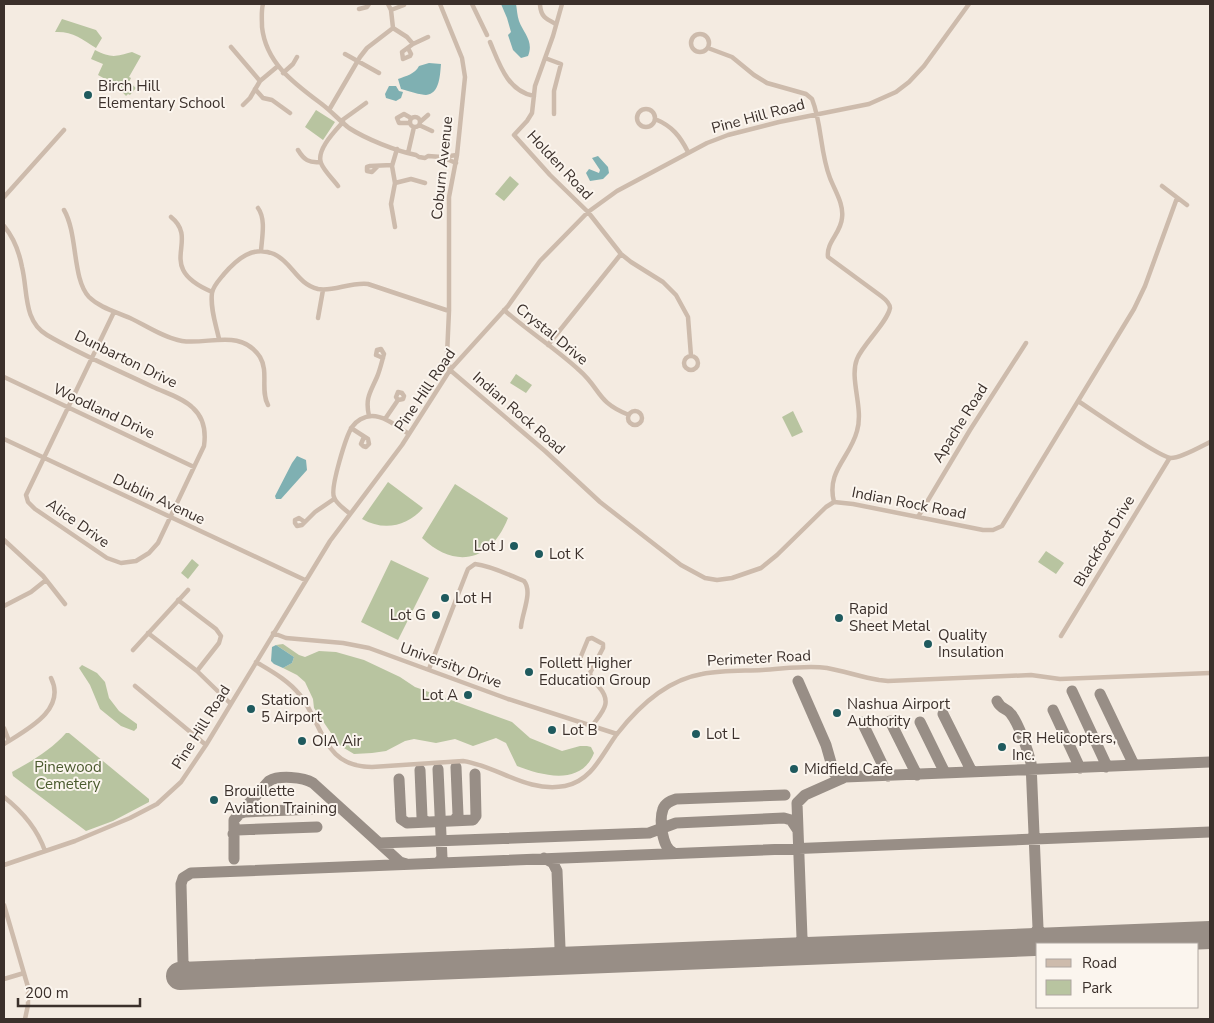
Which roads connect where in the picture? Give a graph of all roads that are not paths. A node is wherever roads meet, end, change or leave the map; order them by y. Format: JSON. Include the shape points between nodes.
{"nodes":[{"id":1,"x":263,"y":4,"type":"edge"},
{"id":2,"x":388,"y":4,"type":"edge"},
{"id":3,"x":440,"y":4,"type":"edge"},
{"id":4,"x":472,"y":4,"type":"edge"},
{"id":5,"x":562,"y":4,"type":"edge"},
{"id":6,"x":969,"y":4,"type":"edge"},
{"id":7,"x":404,"y":5,"type":"edge"},
{"id":8,"x":540,"y":5,"type":"edge"},
{"id":9,"x":367,"y":8,"type":"edge"},
{"id":10,"x":359,"y":9,"type":"dead end"},
{"id":11,"x":391,"y":10,"type":"junction"},
{"id":12,"x":556,"y":24,"type":"junction"},
{"id":13,"x":393,"y":28,"type":"junction"},
{"id":14,"x":487,"y":35,"type":"dead end"},
{"id":15,"x":428,"y":37,"type":"dead end"},
{"id":16,"x":490,"y":42,"type":"dead end"},
{"id":17,"x":231,"y":47,"type":"dead end"},
{"id":18,"x":708,"y":48,"type":"junction"},
{"id":19,"x":345,"y":54,"type":"dead end"},
{"id":20,"x":297,"y":57,"type":"dead end"},
{"id":21,"x":545,"y":58,"type":"junction"},
{"id":22,"x":358,"y":60,"type":"junction"},
{"id":23,"x":278,"y":66,"type":"junction"},
{"id":24,"x":283,"y":73,"type":"junction"},
{"id":25,"x":379,"y":73,"type":"dead end"},
{"id":26,"x":260,"y":81,"type":"junction"},
{"id":27,"x":255,"y":89,"type":"junction"},
{"id":28,"x":534,"y":96,"type":"junction"},
{"id":29,"x":366,"y":103,"type":"dead end"},
{"id":30,"x":243,"y":105,"type":"dead end"},
{"id":31,"x":329,"y":110,"type":"junction"},
{"id":32,"x":290,"y":113,"type":"dead end"},
{"id":33,"x":554,"y":114,"type":"dead end"},
{"id":34,"x":816,"y":114,"type":"junction"},
{"id":35,"x":428,"y":115,"type":"dead end"},
{"id":36,"x":655,"y":120,"type":"junction"},
{"id":37,"x":342,"y":122,"type":"junction"},
{"id":38,"x":412,"y":123,"type":"junction"},
{"id":39,"x":420,"y":123,"type":"junction"},
{"id":40,"x":64,"y":130,"type":"dead end"},
{"id":41,"x":432,"y":131,"type":"dead end"},
{"id":42,"x":298,"y":150,"type":"dead end"},
{"id":43,"x":397,"y":150,"type":"junction"},
{"id":44,"x":688,"y":152,"type":"junction"},
{"id":45,"x":408,"y":153,"type":"junction"},
{"id":46,"x":457,"y":155,"type":"junction"},
{"id":47,"x":442,"y":157,"type":"junction"},
{"id":48,"x":320,"y":162,"type":"junction"},
{"id":49,"x":456,"y":163,"type":"junction"},
{"id":50,"x":392,"y":165,"type":"junction"},
{"id":51,"x":378,"y":166,"type":"dead end"},
{"id":52,"x":395,"y":183,"type":"junction"},
{"id":53,"x":425,"y":183,"type":"dead end"},
{"id":54,"x":338,"y":186,"type":"dead end"},
{"id":55,"x":1162,"y":186,"type":"dead end"},
{"id":56,"x":4,"y":198,"type":"edge"},
{"id":57,"x":1177,"y":198,"type":"junction"},
{"id":58,"x":1187,"y":206,"type":"dead end"},
{"id":59,"x":258,"y":208,"type":"dead end"},
{"id":60,"x":64,"y":210,"type":"dead end"},
{"id":61,"x":588,"y":212,"type":"junction"},
{"id":62,"x":171,"y":217,"type":"dead end"},
{"id":63,"x":4,"y":226,"type":"edge"},
{"id":64,"x":395,"y":226,"type":"dead end"},
{"id":65,"x":261,"y":251,"type":"junction"},
{"id":66,"x":621,"y":254,"type":"junction"},
{"id":67,"x":323,"y":290,"type":"junction"},
{"id":68,"x":212,"y":292,"type":"junction"},
{"id":69,"x":504,"y":310,"type":"junction"},
{"id":70,"x":449,"y":311,"type":"junction"},
{"id":71,"x":114,"y":312,"type":"junction"},
{"id":72,"x":318,"y":318,"type":"dead end"},
{"id":73,"x":219,"y":339,"type":"junction"},
{"id":74,"x":1026,"y":343,"type":"dead end"},
{"id":75,"x":548,"y":345,"type":"junction"},
{"id":76,"x":691,"y":356,"type":"dead end"},
{"id":77,"x":92,"y":358,"type":"junction"},
{"id":78,"x":383,"y":358,"type":"dead end"},
{"id":79,"x":450,"y":370,"type":"junction"},
{"id":80,"x":4,"y":377,"type":"edge"},
{"id":81,"x":398,"y":400,"type":"dead end"},
{"id":82,"x":1078,"y":401,"type":"junction"},
{"id":83,"x":268,"y":405,"type":"dead end"},
{"id":84,"x":68,"y":407,"type":"junction"},
{"id":85,"x":629,"y":415,"type":"dead end"},
{"id":86,"x":369,"y":416,"type":"junction"},
{"id":87,"x":385,"y":420,"type":"junction"},
{"id":88,"x":351,"y":428,"type":"junction"},
{"id":89,"x":409,"y":434,"type":"junction"},
{"id":90,"x":364,"y":437,"type":"dead end"},
{"id":91,"x":4,"y":439,"type":"edge"},
{"id":92,"x":1210,"y":442,"type":"edge"},
{"id":93,"x":43,"y":458,"type":"junction"},
{"id":94,"x":1169,"y":459,"type":"junction"},
{"id":95,"x":194,"y":467,"type":"junction"},
{"id":96,"x":334,"y":499,"type":"junction"},
{"id":97,"x":834,"y":502,"type":"junction"},
{"id":98,"x":350,"y":514,"type":"junction"},
{"id":99,"x":170,"y":517,"type":"junction"},
{"id":100,"x":918,"y":517,"type":"junction"},
{"id":101,"x":305,"y":522,"type":"dead end"},
{"id":102,"x":4,"y":540,"type":"edge"},
{"id":103,"x":46,"y":580,"type":"junction"},
{"id":104,"x":305,"y":580,"type":"junction"},
{"id":105,"x":188,"y":590,"type":"dead end"},
{"id":106,"x":178,"y":600,"type":"junction"},
{"id":107,"x":65,"y":604,"type":"dead end"},
{"id":108,"x":4,"y":606,"type":"edge"},
{"id":109,"x":521,"y":627,"type":"dead end"},
{"id":110,"x":148,"y":633,"type":"junction"},
{"id":111,"x":273,"y":633,"type":"junction"},
{"id":112,"x":1061,"y":636,"type":"dead end"},
{"id":113,"x":133,"y":650,"type":"dead end"},
{"id":114,"x":579,"y":661,"type":"dead end"},
{"id":115,"x":256,"y":662,"type":"junction"},
{"id":116,"x":429,"y":669,"type":"junction"},
{"id":117,"x":197,"y":671,"type":"junction"},
{"id":118,"x":1210,"y":673,"type":"edge"},
{"id":119,"x":51,"y":678,"type":"dead end"},
{"id":120,"x":135,"y":686,"type":"dead end"},
{"id":121,"x":231,"y":704,"type":"junction"},
{"id":122,"x":592,"y":726,"type":"junction"},
{"id":123,"x":4,"y":728,"type":"edge"},
{"id":124,"x":617,"y":734,"type":"junction"},
{"id":125,"x":9,"y":741,"type":"junction"},
{"id":126,"x":4,"y":744,"type":"edge"},
{"id":127,"x":206,"y":745,"type":"junction"},
{"id":128,"x":4,"y":797,"type":"edge"},
{"id":129,"x":45,"y":851,"type":"junction"},
{"id":130,"x":4,"y":864,"type":"edge"},
{"id":131,"x":4,"y":905,"type":"edge"},
{"id":132,"x":24,"y":973,"type":"junction"},
{"id":133,"x":4,"y":979,"type":"edge"},
{"id":134,"x":25,"y":1019,"type":"edge"}],
"edges":[{"from":1,"to":23,"type":"street","via":[[264,36]]},
{"from":2,"to":11,"type":"street"},
{"from":3,"to":46,"type":"street","name":"Coburn Avenue","via":[[465,72]]},
{"from":4,"to":14,"type":"street"},
{"from":5,"to":12,"type":"street"},
{"from":6,"to":34,"type":"street","name":"Pine Hill Road","via":[[924,66],[904,87],[869,104]]},
{"from":7,"to":11,"type":"street"},
{"from":8,"to":12,"type":"street","via":[[544,17]]},
{"from":9,"to":10,"type":"street"},
{"from":11,"to":13,"type":"street"},
{"from":12,"to":21,"type":"street"},
{"from":13,"to":15,"type":"street","via":[[407,37],[410,46]]},
{"from":13,"to":22,"type":"street"},
{"from":16,"to":28,"type":"street","via":[[512,84],[523,93]]},
{"from":17,"to":26,"type":"street"},
{"from":18,"to":18,"type":"street","via":[[701,53],[695,52],[690,44],[692,38],[703,34],[708,38]]},
{"from":18,"to":34,"type":"street","via":[[732,57],[767,83],[808,95]]},
{"from":19,"to":22,"type":"street"},
{"from":20,"to":24,"type":"street"},
{"from":21,"to":28,"type":"street"},
{"from":21,"to":33,"type":"street","via":[[561,64],[554,91]]},
{"from":22,"to":25,"type":"street"},
{"from":22,"to":31,"type":"street"},
{"from":23,"to":24,"type":"street"},
{"from":23,"to":26,"type":"street"},
{"from":24,"to":31,"type":"street"},
{"from":26,"to":27,"type":"street"},
{"from":27,"to":30,"type":"street"},
{"from":27,"to":32,"type":"street","via":[[263,98],[272,100]]},
{"from":28,"to":61,"type":"street","name":"Holden Road","via":[[532,113],[514,135]]},
{"from":29,"to":37,"type":"street"},
{"from":31,"to":37,"type":"street"},
{"from":34,"to":44,"type":"street","name":"Pine Hill Road","via":[[728,135]]},
{"from":34,"to":97,"type":"street","via":[[829,176],[842,208],[842,221],[828,247],[828,257],[881,296],[890,308],[855,364],[858,426],[834,477]]},
{"from":35,"to":39,"type":"street"},
{"from":36,"to":36,"type":"street","via":[[650,127],[643,127],[637,117],[642,110],[648,109]]},
{"from":36,"to":44,"type":"street","via":[[674,131]]},
{"from":37,"to":43,"type":"street"},
{"from":37,"to":48,"type":"street","via":[[327,140]]},
{"from":38,"to":39,"type":"street"},
{"from":38,"to":39,"type":"street","via":[[416,117]]},
{"from":38,"to":45,"type":"street"},
{"from":39,"to":41,"type":"street"},
{"from":40,"to":56,"type":"street"},
{"from":42,"to":48,"type":"street","via":[[306,160]]},
{"from":43,"to":45,"type":"street"},
{"from":43,"to":50,"type":"street"},
{"from":44,"to":61,"type":"street","name":"Pine Hill Road","via":[[617,191]]},
{"from":45,"to":47,"type":"street"},
{"from":46,"to":47,"type":"street"},
{"from":46,"to":49,"type":"street","name":"Coburn Avenue"},
{"from":47,"to":49,"type":"street"},
{"from":48,"to":54,"type":"street"},
{"from":49,"to":70,"type":"street","name":"Coburn Avenue","via":[[449,197]]},
{"from":50,"to":51,"type":"street"},
{"from":50,"to":52,"type":"street"},
{"from":52,"to":53,"type":"street","via":[[411,179]]},
{"from":52,"to":64,"type":"street","via":[[391,204]]},
{"from":55,"to":57,"type":"street"},
{"from":57,"to":58,"type":"street"},
{"from":57,"to":82,"type":"street","name":"Indian Rock Road","via":[[1139,300]]},
{"from":59,"to":65,"type":"street","via":[[262,219]]},
{"from":60,"to":71,"type":"street","via":[[70,223],[85,291],[94,301]]},
{"from":61,"to":66,"type":"street","name":"Holden Road"},
{"from":61,"to":69,"type":"street","name":"Pine Hill Road","via":[[540,261]]},
{"from":62,"to":68,"type":"street","via":[[182,230],[180,261],[183,271],[191,280]]},
{"from":63,"to":77,"type":"street","name":"Dunbarton Drive","via":[[17,246],[32,320],[46,334]]},
{"from":65,"to":67,"type":"street","via":[[280,258],[302,282]]},
{"from":65,"to":68,"type":"street","via":[[238,260]]},
{"from":66,"to":75,"type":"street"},
{"from":66,"to":76,"type":"street","name":"Holden Road","via":[[663,282],[676,295],[688,318]]},
{"from":67,"to":70,"type":"street","via":[[355,283],[368,284]]},
{"from":67,"to":72,"type":"street"},
{"from":68,"to":73,"type":"street"},
{"from":69,"to":75,"type":"street","name":"Crystal Drive"},
{"from":69,"to":79,"type":"street","name":"Pine Hill Road"},
{"from":70,"to":79,"type":"street","name":"Coburn Avenue","via":[[446,355]]},
{"from":71,"to":73,"type":"street","via":[[176,339]]},
{"from":71,"to":77,"type":"street"},
{"from":73,"to":83,"type":"street","via":[[247,344],[260,358],[265,369]]},
{"from":74,"to":100,"type":"street","name":"Apache Road"},
{"from":75,"to":85,"type":"street","name":"Crystal Drive","via":[[580,370],[608,404]]},
{"from":77,"to":84,"type":"street"},
{"from":77,"to":95,"type":"street","name":"Dunbarton Drive","via":[[195,409],[204,426],[205,437]]},
{"from":78,"to":86,"type":"street","via":[[367,397]]},
{"from":79,"to":89,"type":"street","name":"Pine Hill Road"},
{"from":79,"to":97,"type":"street","name":"Indian Rock Road","via":[[600,502],[681,566],[705,578],[732,578],[760,568]]},
{"from":80,"to":84,"type":"street","name":"Woodland Drive"},
{"from":81,"to":87,"type":"street"},
{"from":82,"to":94,"type":"street"},
{"from":82,"to":100,"type":"street","name":"Indian Rock Road","via":[[1002,526],[983,530]]},
{"from":84,"to":93,"type":"street"},
{"from":84,"to":95,"type":"street","name":"Woodland Drive"},
{"from":86,"to":87,"type":"street"},
{"from":86,"to":88,"type":"street","via":[[358,420]]},
{"from":87,"to":89,"type":"street"},
{"from":88,"to":90,"type":"street"},
{"from":88,"to":96,"type":"street","via":[[334,482]]},
{"from":89,"to":98,"type":"street","name":"Pine Hill Road"},
{"from":91,"to":93,"type":"street","name":"Dublin Avenue"},
{"from":92,"to":94,"type":"street"},
{"from":93,"to":99,"type":"street","name":"Dublin Avenue"},
{"from":93,"to":99,"type":"street","name":"Alice Drive","via":[[26,499],[35,509],[107,558],[125,563],[146,556],[158,543]]},
{"from":94,"to":112,"type":"street","name":"Blackfoot Drive"},
{"from":95,"to":99,"type":"street","name":"Dunbarton Drive"},
{"from":96,"to":98,"type":"street"},
{"from":96,"to":101,"type":"street"},
{"from":97,"to":100,"type":"street","name":"Indian Rock Road"},
{"from":98,"to":104,"type":"street","name":"Pine Hill Road"},
{"from":99,"to":104,"type":"street","name":"Dublin Avenue"},
{"from":102,"to":103,"type":"street"},
{"from":103,"to":107,"type":"street"},
{"from":103,"to":108,"type":"street"},
{"from":104,"to":111,"type":"street","name":"Pine Hill Road"},
{"from":105,"to":106,"type":"street"},
{"from":106,"to":110,"type":"street"},
{"from":106,"to":117,"type":"street","via":[[221,636]]},
{"from":109,"to":116,"type":"street","via":[[528,592],[526,583],[475,564],[468,569]]},
{"from":110,"to":113,"type":"street"},
{"from":110,"to":117,"type":"street"},
{"from":111,"to":115,"type":"street","name":"Pine Hill Road"},
{"from":111,"to":116,"type":"street","name":"University Drive","via":[[286,638],[356,645]]},
{"from":114,"to":122,"type":"street","via":[[588,638],[603,644],[590,673],[606,696],[606,704]]},
{"from":115,"to":121,"type":"street","name":"Pine Hill Road"},
{"from":115,"to":124,"type":"street","name":"Perimeter Road","via":[[300,695],[337,756],[344,762],[362,767],[463,761],[526,784],[565,786],[586,776]]},
{"from":116,"to":122,"type":"street","name":"University Drive"},
{"from":117,"to":121,"type":"street"},
{"from":118,"to":124,"type":"street","name":"Perimeter Road","via":[[888,681],[824,668],[700,674],[663,690],[638,710]]},
{"from":119,"to":125,"type":"street","via":[[55,694],[48,712]]},
{"from":120,"to":127,"type":"street"},
{"from":121,"to":127,"type":"street","name":"Pine Hill Road"},
{"from":122,"to":124,"type":"street","name":"University Drive"},
{"from":123,"to":125,"type":"street"},
{"from":125,"to":126,"type":"street"},
{"from":127,"to":129,"type":"street","name":"Pine Hill Road","via":[[181,782],[157,804],[106,829]]},
{"from":128,"to":129,"type":"street","via":[[26,816]]},
{"from":129,"to":130,"type":"street","name":"Pine Hill Road"},
{"from":131,"to":132,"type":"street"},
{"from":132,"to":133,"type":"street"},
{"from":132,"to":134,"type":"street","via":[[29,996]]}]}
